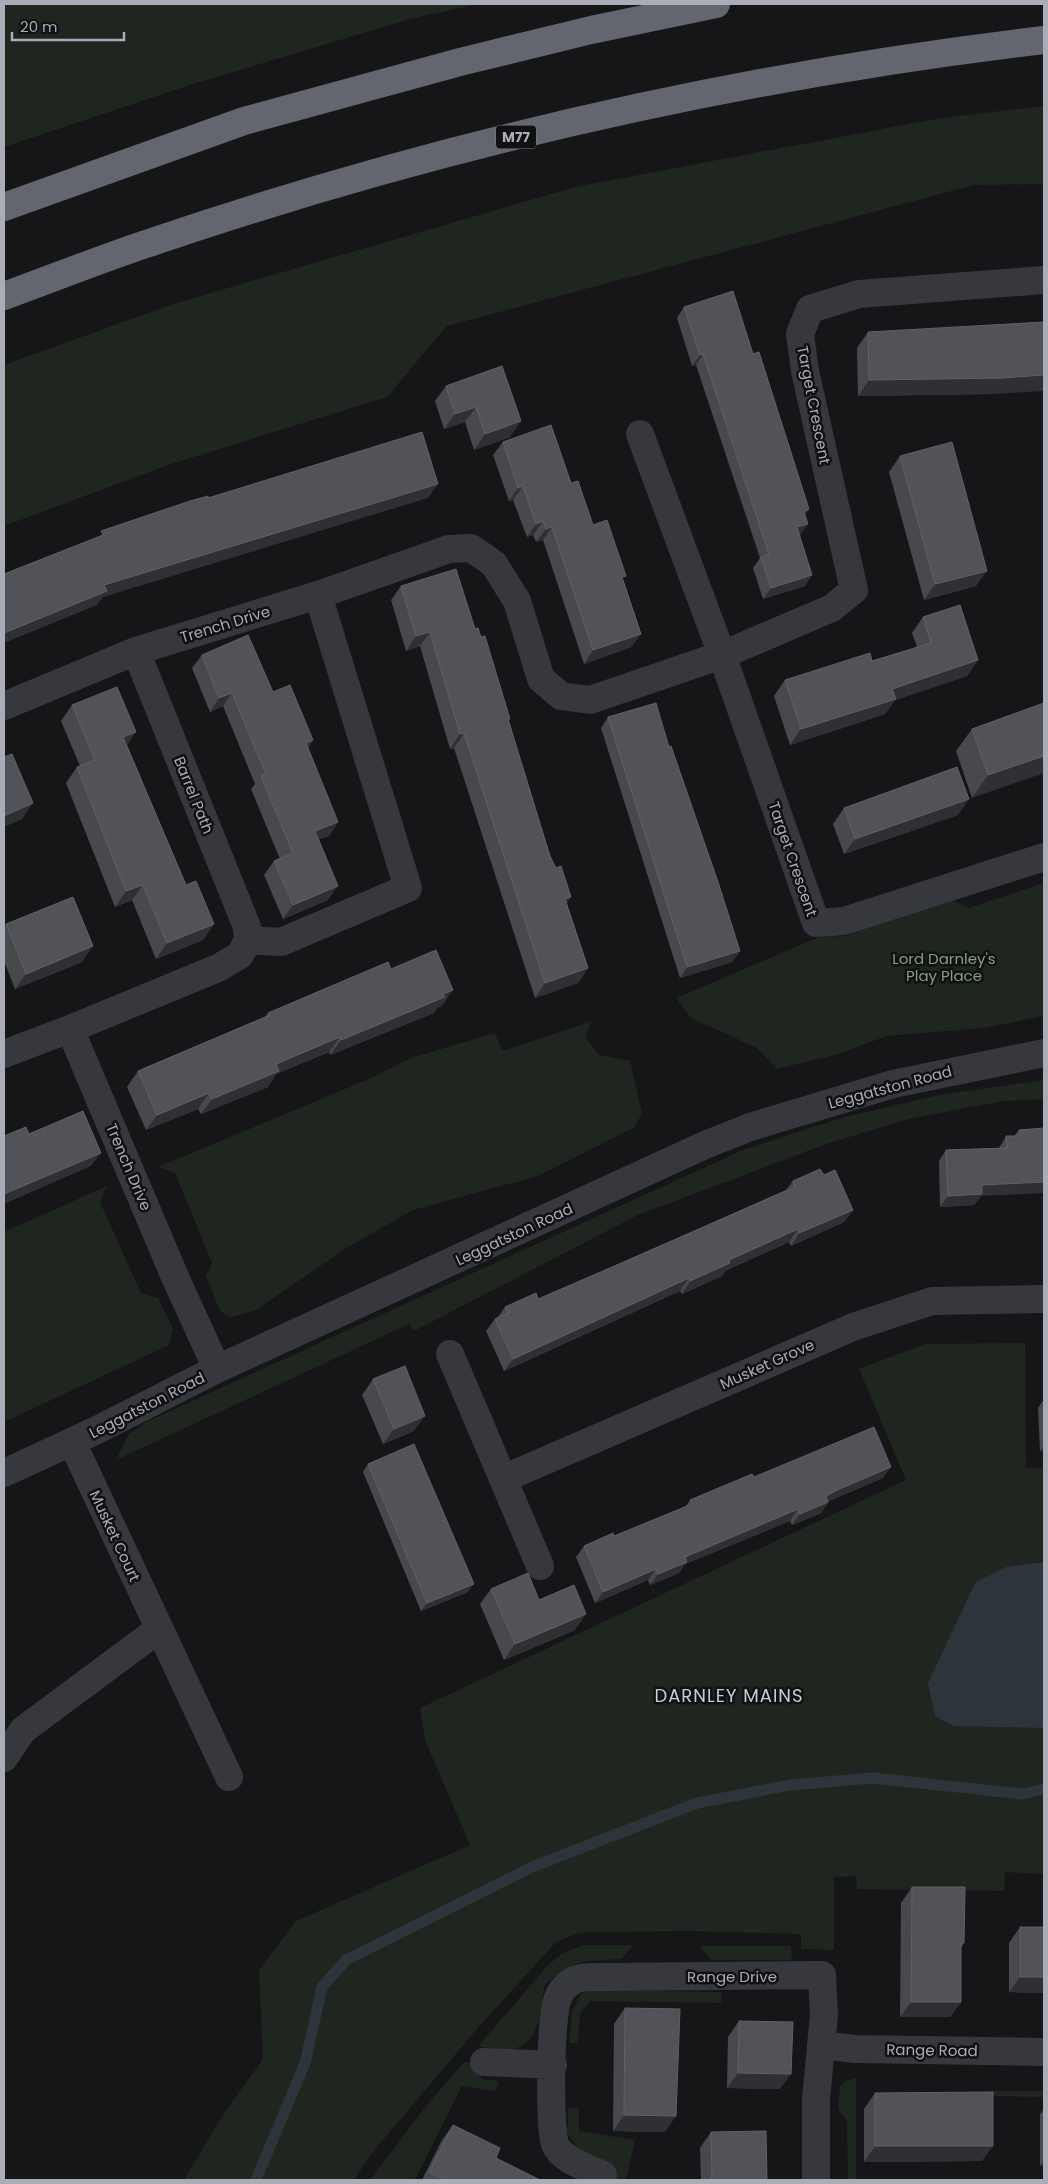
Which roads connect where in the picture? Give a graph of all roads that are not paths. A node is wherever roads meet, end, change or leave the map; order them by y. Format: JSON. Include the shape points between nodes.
{"nodes":[{"id":1,"x":716,"y":4,"type":"edge"},
{"id":2,"x":1044,"y":40,"type":"edge"},
{"id":3,"x":4,"y":207,"type":"edge"},
{"id":4,"x":1044,"y":280,"type":"edge"},
{"id":5,"x":4,"y":296,"type":"edge"},
{"id":6,"x":640,"y":434,"type":"dead end"},
{"id":7,"x":318,"y":596,"type":"junction"},
{"id":8,"x":136,"y":651,"type":"junction"},
{"id":9,"x":722,"y":655,"type":"junction"},
{"id":10,"x":4,"y":706,"type":"edge"},
{"id":11,"x":1044,"y":857,"type":"edge"},
{"id":12,"x":248,"y":940,"type":"junction"},
{"id":13,"x":70,"y":1029,"type":"junction"},
{"id":14,"x":1044,"y":1053,"type":"edge"},
{"id":15,"x":4,"y":1054,"type":"edge"},
{"id":16,"x":1044,"y":1299,"type":"edge"},
{"id":17,"x":450,"y":1354,"type":"dead end"},
{"id":18,"x":217,"y":1369,"type":"junction"},
{"id":19,"x":72,"y":1442,"type":"junction"},
{"id":20,"x":4,"y":1473,"type":"edge"},
{"id":21,"x":503,"y":1479,"type":"junction"},
{"id":22,"x":540,"y":1566,"type":"dead end"},
{"id":23,"x":159,"y":1629,"type":"junction"},
{"id":24,"x":4,"y":1758,"type":"edge"},
{"id":25,"x":229,"y":1777,"type":"dead end"},
{"id":26,"x":821,"y":2045,"type":"junction"},
{"id":27,"x":1044,"y":2052,"type":"edge"},
{"id":28,"x":484,"y":2062,"type":"dead end"},
{"id":29,"x":553,"y":2065,"type":"junction"},
{"id":30,"x":603,"y":2175,"type":"dead end"},
{"id":31,"x":816,"y":2180,"type":"edge"}],
"edges":[{"from":1,"to":3,"type":"highway","via":[[460,62],[244,121]]},
{"from":2,"to":5,"type":"highway","number":"M77","via":[[790,77],[569,124],[380,172],[219,220]]},
{"from":4,"to":9,"type":"street","name":"Target Crescent","via":[[859,294],[810,309],[800,334],[805,371],[854,590],[832,608]]},
{"from":6,"to":9,"type":"street","name":"Target Crescent"},
{"from":7,"to":8,"type":"street","name":"Trench Drive"},
{"from":7,"to":9,"type":"street","name":"Trench Drive","via":[[449,549],[471,548],[494,564],[517,601],[541,679],[561,696],[590,700]]},
{"from":7,"to":12,"type":"street","via":[[408,888],[281,942]]},
{"from":8,"to":10,"type":"street","name":"Trench Drive"},
{"from":8,"to":12,"type":"street","name":"Barrel Path","via":[[247,927]]},
{"from":9,"to":11,"type":"street","name":"Target Crescent","via":[[816,923],[844,921]]},
{"from":12,"to":13,"type":"street","via":[[240,955],[218,968]]},
{"from":13,"to":15,"type":"street"},
{"from":13,"to":18,"type":"street","name":"Trench Drive"},
{"from":14,"to":18,"type":"street","name":"Leggatston Road","via":[[893,1084],[750,1127]]},
{"from":16,"to":21,"type":"street","name":"Musket Grove","via":[[932,1302],[853,1327]]},
{"from":17,"to":21,"type":"street"},
{"from":18,"to":19,"type":"street","name":"Leggatston Road"},
{"from":19,"to":20,"type":"street","name":"Leggatston Road"},
{"from":19,"to":23,"type":"street","name":"Musket Court"},
{"from":21,"to":22,"type":"street"},
{"from":23,"to":24,"type":"street","via":[[23,1730]]},
{"from":23,"to":25,"type":"street","name":"Musket Court"},
{"from":26,"to":27,"type":"street","name":"Range Road","via":[[856,2049]]},
{"from":26,"to":29,"type":"street","name":"Range Drive","via":[[824,2015],[822,1975],[579,1978],[567,1985],[557,1999]]},
{"from":26,"to":31,"type":"street","name":"Range Drive","via":[[816,2099]]},
{"from":28,"to":29,"type":"street"},
{"from":29,"to":30,"type":"street","name":"Range Drive","via":[[551,2110],[555,2145],[566,2158]]}]}
